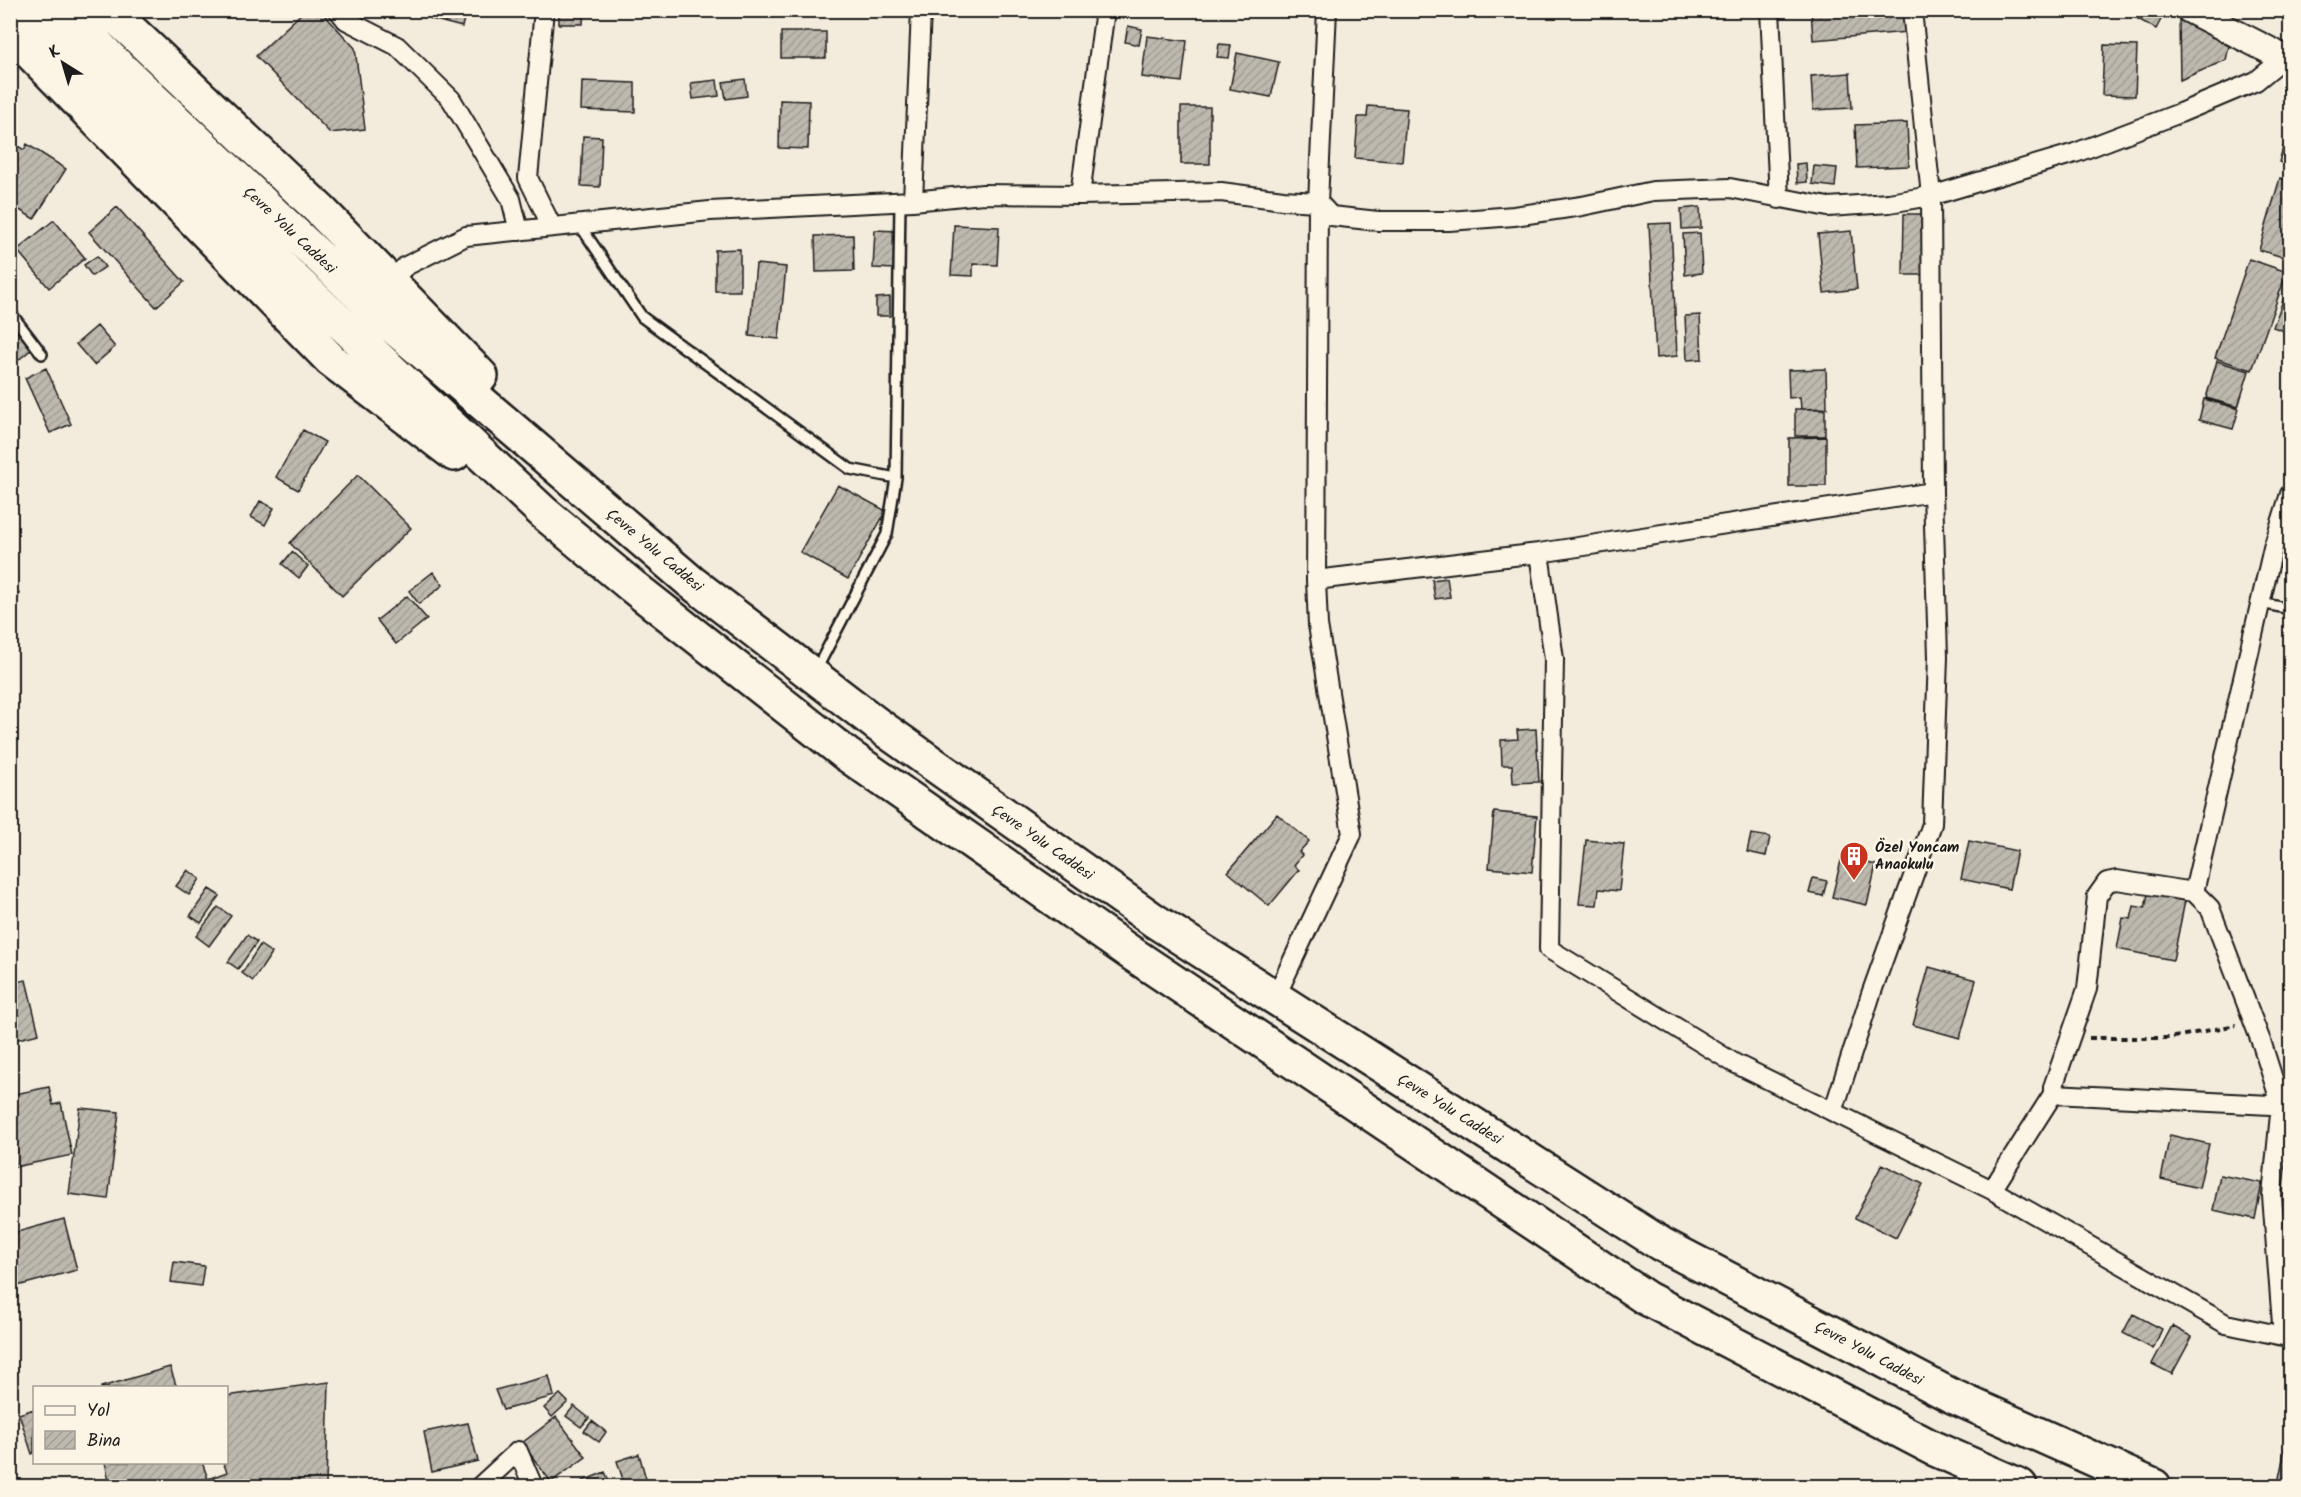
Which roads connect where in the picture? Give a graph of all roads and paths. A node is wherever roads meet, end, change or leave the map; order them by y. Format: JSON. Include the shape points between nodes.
{"nodes":[{"id":1,"x":23,"y":10,"type":"edge"},
{"id":2,"x":65,"y":10,"type":"edge"},
{"id":3,"x":109,"y":10,"type":"edge"},
{"id":4,"x":544,"y":10,"type":"edge"},
{"id":5,"x":921,"y":10,"type":"edge"},
{"id":6,"x":1105,"y":10,"type":"edge"},
{"id":7,"x":1327,"y":10,"type":"edge"},
{"id":8,"x":1770,"y":10,"type":"edge"},
{"id":9,"x":1912,"y":10,"type":"edge"},
{"id":10,"x":2190,"y":10,"type":"edge"},
{"id":11,"x":346,"y":14,"type":"edge"},
{"id":12,"x":10,"y":32,"type":"edge"},
{"id":13,"x":2287,"y":59,"type":"edge"},
{"id":14,"x":1080,"y":195,"type":"junction"},
{"id":15,"x":1931,"y":196,"type":"junction"},
{"id":16,"x":1779,"y":199,"type":"junction"},
{"id":17,"x":906,"y":202,"type":"junction"},
{"id":18,"x":1318,"y":202,"type":"junction"},
{"id":19,"x":579,"y":224,"type":"junction"},
{"id":20,"x":552,"y":227,"type":"junction"},
{"id":21,"x":519,"y":231,"type":"junction"},
{"id":22,"x":388,"y":282,"type":"junction"},
{"id":23,"x":10,"y":312,"type":"edge"},
{"id":24,"x":42,"y":354,"type":"dead end"},
{"id":25,"x":896,"y":478,"type":"junction"},
{"id":26,"x":573,"y":481,"type":"junction"},
{"id":27,"x":1933,"y":492,"type":"junction"},
{"id":28,"x":2290,"y":494,"type":"edge"},
{"id":29,"x":544,"y":513,"type":"junction"},
{"id":30,"x":1539,"y":553,"type":"junction"},
{"id":31,"x":1316,"y":580,"type":"junction"},
{"id":32,"x":2261,"y":603,"type":"junction"},
{"id":33,"x":2290,"y":609,"type":"edge"},
{"id":34,"x":813,"y":675,"type":"junction"},
{"id":35,"x":2194,"y":892,"type":"junction"},
{"id":36,"x":1275,"y":998,"type":"junction"},
{"id":37,"x":2253,"y":1022,"type":"junction"},
{"id":38,"x":2070,"y":1037,"type":"junction"},
{"id":39,"x":2053,"y":1094,"type":"junction"},
{"id":40,"x":2286,"y":1105,"type":"edge"},
{"id":41,"x":1833,"y":1112,"type":"junction"},
{"id":42,"x":1992,"y":1190,"type":"junction"},
{"id":43,"x":2287,"y":1336,"type":"edge"},
{"id":44,"x":480,"y":1486,"type":"edge"},
{"id":45,"x":533,"y":1486,"type":"edge"},
{"id":46,"x":2020,"y":1486,"type":"edge"},
{"id":47,"x":2154,"y":1486,"type":"edge"}],
"edges":[{"from":1,"to":29,"type":"highway","name":"Çevre Yolu Caddesi","via":[[294,279]]},
{"from":2,"to":26,"type":"highway","name":"Çevre Yolu Caddesi","via":[[111,59],[390,324]]},
{"from":3,"to":22,"type":"highway","via":[[321,211]]},
{"from":4,"to":20,"type":"street","via":[[528,178]]},
{"from":5,"to":17,"type":"street"},
{"from":6,"to":14,"type":"street"},
{"from":7,"to":18,"type":"street"},
{"from":8,"to":16,"type":"street"},
{"from":9,"to":15,"type":"street"},
{"from":10,"to":13,"type":"street"},
{"from":11,"to":21,"type":"street","via":[[397,46],[452,99],[511,199]]},
{"from":12,"to":29,"type":"highway","via":[[331,360],[481,475]]},
{"from":13,"to":15,"type":"street","via":[[2256,81],[2180,113],[2075,153]]},
{"from":14,"to":17,"type":"street","via":[[983,194]]},
{"from":14,"to":18,"type":"street","via":[[1221,192]]},
{"from":15,"to":16,"type":"street","via":[[1828,207]]},
{"from":15,"to":27,"type":"street"},
{"from":16,"to":18,"type":"street","via":[[1730,188],[1653,192],[1514,216],[1449,221],[1378,221],[1331,216]]},
{"from":17,"to":19,"type":"street","via":[[710,211]]},
{"from":17,"to":25,"type":"lane"},
{"from":18,"to":31,"type":"street"},
{"from":19,"to":20,"type":"street"},
{"from":19,"to":25,"type":"lane","via":[[642,317],[850,469]]},
{"from":20,"to":21,"type":"street"},
{"from":21,"to":22,"type":"street","via":[[466,236],[406,266]]},
{"from":22,"to":26,"type":"highway","via":[[535,432]]},
{"from":23,"to":24,"type":"lane"},
{"from":25,"to":34,"type":"lane","via":[[887,534]]},
{"from":26,"to":34,"type":"highway","name":"Çevre Yolu Caddesi","via":[[691,582]]},
{"from":27,"to":30,"type":"street"},
{"from":27,"to":41,"type":"street","via":[[1938,657],[1932,824]]},
{"from":28,"to":32,"type":"street"},
{"from":29,"to":46,"type":"highway","name":"Çevre Yolu Caddesi","via":[[846,754],[1131,953],[1646,1298],[1935,1449]]},
{"from":30,"to":31,"type":"street"},
{"from":30,"to":41,"type":"street","via":[[1554,659],[1549,949],[1734,1063]]},
{"from":31,"to":36,"type":"street","via":[[1318,625],[1352,834]]},
{"from":32,"to":33,"type":"lane"},
{"from":32,"to":35,"type":"street"},
{"from":34,"to":36,"type":"highway","name":"Çevre Yolu Caddesi","via":[[1155,921]]},
{"from":35,"to":37,"type":"street","via":[[2210,908]]},
{"from":35,"to":38,"type":"street","via":[[2116,880],[2107,882],[2097,896],[2087,989]]},
{"from":36,"to":47,"type":"highway","name":"Çevre Yolu Caddesi","via":[[1661,1244],[1950,1395]]},
{"from":37,"to":38,"type":"path","via":[[2169,1038]]},
{"from":37,"to":40,"type":"street"},
{"from":38,"to":39,"type":"street"},
{"from":39,"to":40,"type":"street"},
{"from":39,"to":42,"type":"street"},
{"from":40,"to":43,"type":"street","via":[[2272,1196]]},
{"from":41,"to":42,"type":"street"},
{"from":42,"to":43,"type":"street","via":[[2226,1324]]},
{"from":44,"to":45,"type":"street","via":[[518,1451]]}]}
